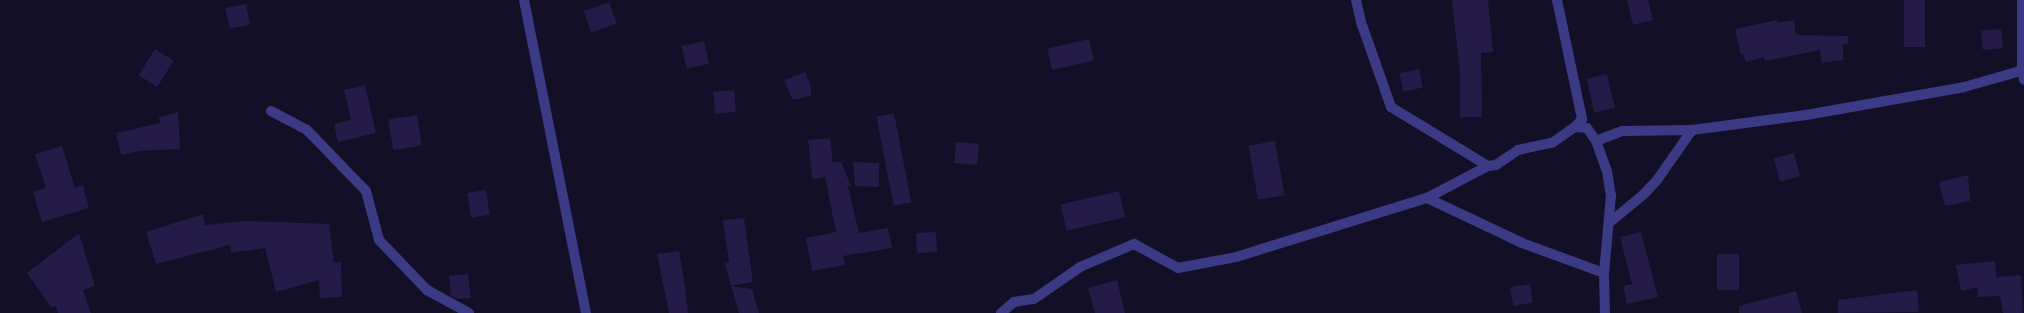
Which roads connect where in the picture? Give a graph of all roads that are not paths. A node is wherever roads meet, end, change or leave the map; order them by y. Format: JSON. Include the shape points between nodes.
{"nodes":[{"id":1,"x":524,"y":0,"type":"edge"},
{"id":2,"x":1356,"y":0,"type":"edge"},
{"id":3,"x":1557,"y":0,"type":"edge"},
{"id":4,"x":2022,"y":0,"type":"edge"},
{"id":5,"x":2023,"y":74,"type":"edge"},
{"id":6,"x":271,"y":111,"type":"dead end"},
{"id":7,"x":1575,"y":127,"type":"junction"},
{"id":8,"x":1692,"y":130,"type":"junction"},
{"id":9,"x":1596,"y":141,"type":"junction"},
{"id":10,"x":1488,"y":166,"type":"junction"},
{"id":11,"x":1427,"y":198,"type":"junction"},
{"id":12,"x":1609,"y":223,"type":"junction"},
{"id":13,"x":1604,"y":273,"type":"junction"},
{"id":14,"x":469,"y":313,"type":"edge"},
{"id":15,"x":586,"y":313,"type":"edge"},
{"id":16,"x":1001,"y":313,"type":"edge"},
{"id":17,"x":1605,"y":313,"type":"edge"}],
"edges":[{"from":1,"to":15,"type":"street"},
{"from":2,"to":10,"type":"street","via":[[1362,25],[1391,107]]},
{"from":3,"to":7,"type":"street","via":[[1582,119]]},
{"from":4,"to":5,"type":"street"},
{"from":5,"to":8,"type":"street","via":[[1879,103]]},
{"from":6,"to":14,"type":"street","via":[[307,130],[366,191],[379,240],[426,290]]},
{"from":7,"to":9,"type":"street","via":[[1588,128]]},
{"from":7,"to":10,"type":"street","via":[[1552,143],[1518,150],[1496,165]]},
{"from":8,"to":9,"type":"street","via":[[1622,131]]},
{"from":8,"to":12,"type":"street","via":[[1657,180]]},
{"from":9,"to":12,"type":"street","via":[[1607,171],[1611,195]]},
{"from":10,"to":11,"type":"street"},
{"from":11,"to":13,"type":"street","via":[[1522,243]]},
{"from":11,"to":16,"type":"street","via":[[1236,257],[1178,268],[1134,244],[1080,267],[1034,299],[1014,302]]},
{"from":12,"to":13,"type":"street"},
{"from":13,"to":17,"type":"street"}]}
